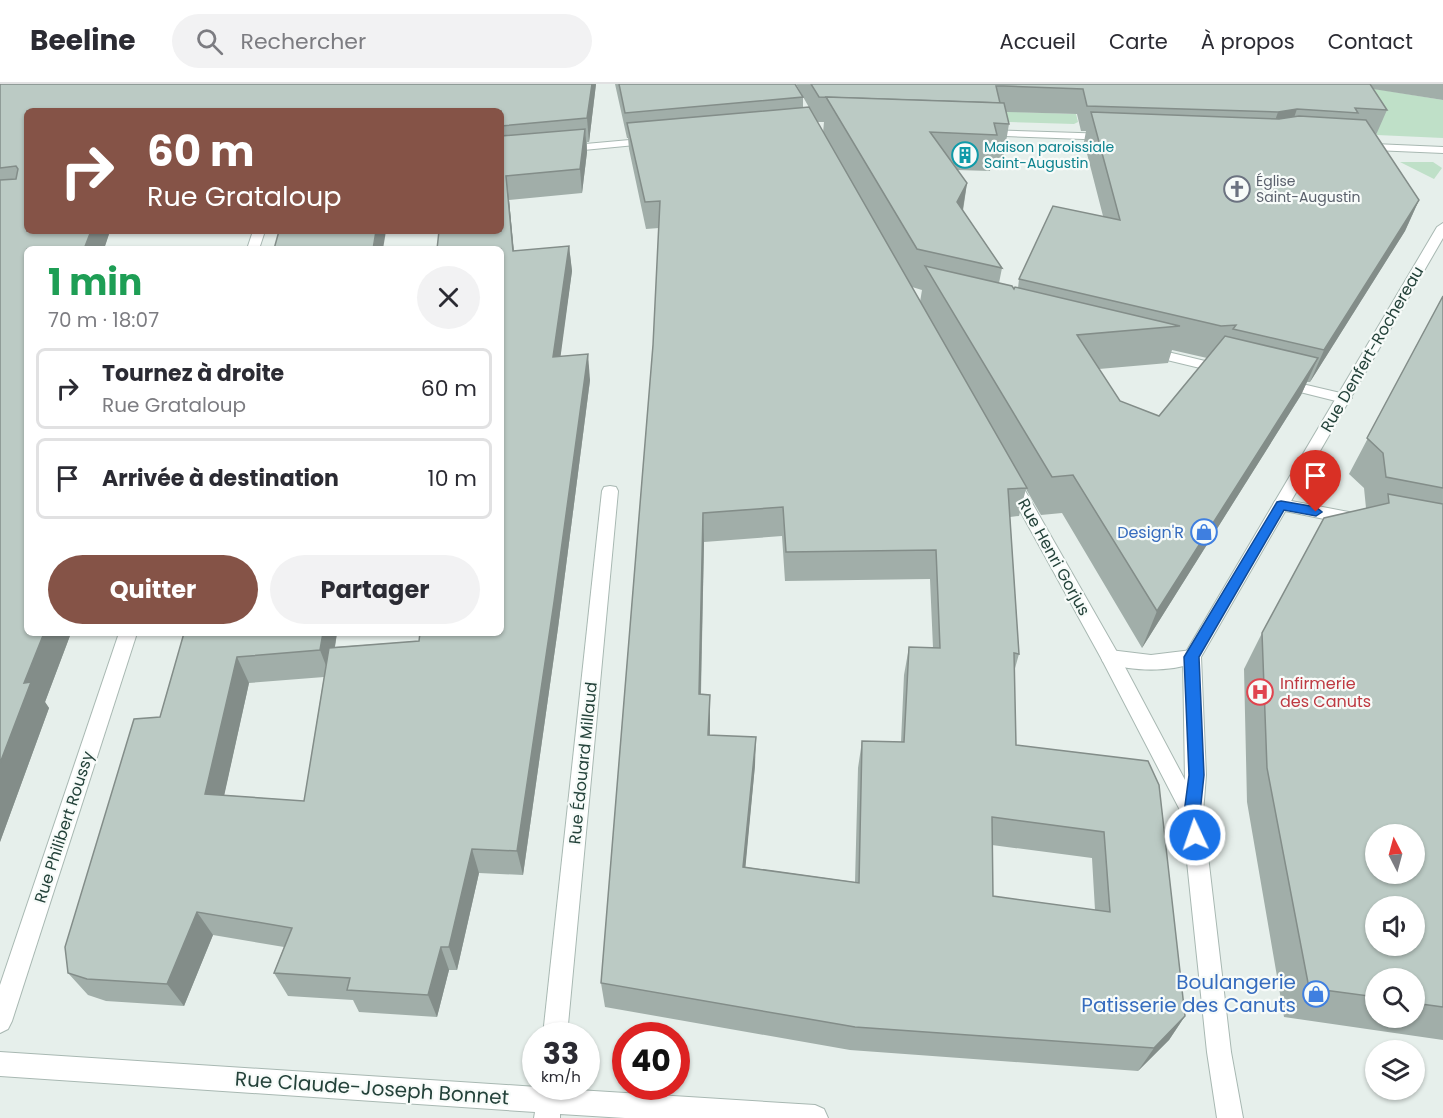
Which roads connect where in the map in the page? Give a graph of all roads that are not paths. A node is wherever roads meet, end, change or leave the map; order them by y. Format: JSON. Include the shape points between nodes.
{"nodes":[{"id":1,"x":970,"y":132,"type":"edge"},
{"id":2,"x":1118,"y":137,"type":"edge"},
{"id":3,"x":668,"y":140,"type":"edge"},
{"id":4,"x":1355,"y":143,"type":"edge"},
{"id":5,"x":1443,"y":150,"type":"edge"},
{"id":6,"x":549,"y":151,"type":"edge"},
{"id":7,"x":1443,"y":228,"type":"edge"},
{"id":8,"x":1138,"y":349,"type":"edge"},
{"id":9,"x":1242,"y":374,"type":"edge"},
{"id":10,"x":1266,"y":379,"type":"edge"},
{"id":11,"x":1344,"y":398,"type":"junction"},
{"id":12,"x":1001,"y":462,"type":"edge"},
{"id":13,"x":610,"y":491,"type":"dead end"},
{"id":14,"x":1281,"y":505,"type":"junction"},
{"id":15,"x":1377,"y":523,"type":"edge"},
{"id":16,"x":127,"y":636,"type":"edge"},
{"id":17,"x":1110,"y":657,"type":"junction"},
{"id":18,"x":1191,"y":657,"type":"junction"},
{"id":19,"x":1192,"y":813,"type":"junction"},
{"id":20,"x":0,"y":1021,"type":"edge"},
{"id":21,"x":556,"y":1022,"type":"edge"},
{"id":22,"x":0,"y":1064,"type":"edge"},
{"id":23,"x":548,"y":1101,"type":"edge"},
{"id":24,"x":815,"y":1118,"type":"edge"},
{"id":25,"x":1230,"y":1118,"type":"edge"}],
"edges":[{"from":1,"to":2,"type":"street"},
{"from":3,"to":6,"type":"street"},
{"from":4,"to":5,"type":"street"},
{"from":7,"to":11,"type":"street","name":"Rue Denfert-Rochereau"},
{"from":8,"to":9,"type":"street"},
{"from":10,"to":11,"type":"street"},
{"from":11,"to":14,"type":"street","name":"Rue Denfert-Rochereau"},
{"from":12,"to":17,"type":"street","name":"Rue Henri Gorjus"},
{"from":13,"to":21,"type":"street","name":"Rue Édouard Millaud"},
{"from":14,"to":15,"type":"street"},
{"from":14,"to":18,"type":"street","name":"Rue Denfert-Rochereau"},
{"from":16,"to":20,"type":"street","name":"Rue Philibert Roussy"},
{"from":17,"to":18,"type":"street","via":[[1164,664]]},
{"from":17,"to":19,"type":"street","name":"Rue Henri Gorjus"},
{"from":18,"to":19,"type":"street","via":[[1196,775]]},
{"from":19,"to":25,"type":"street"},
{"from":22,"to":23,"type":"street","name":"Rue Claude-Joseph Bonnet"},
{"from":23,"to":24,"type":"street","name":"Rue Claude-Joseph Bonnet"}]}
